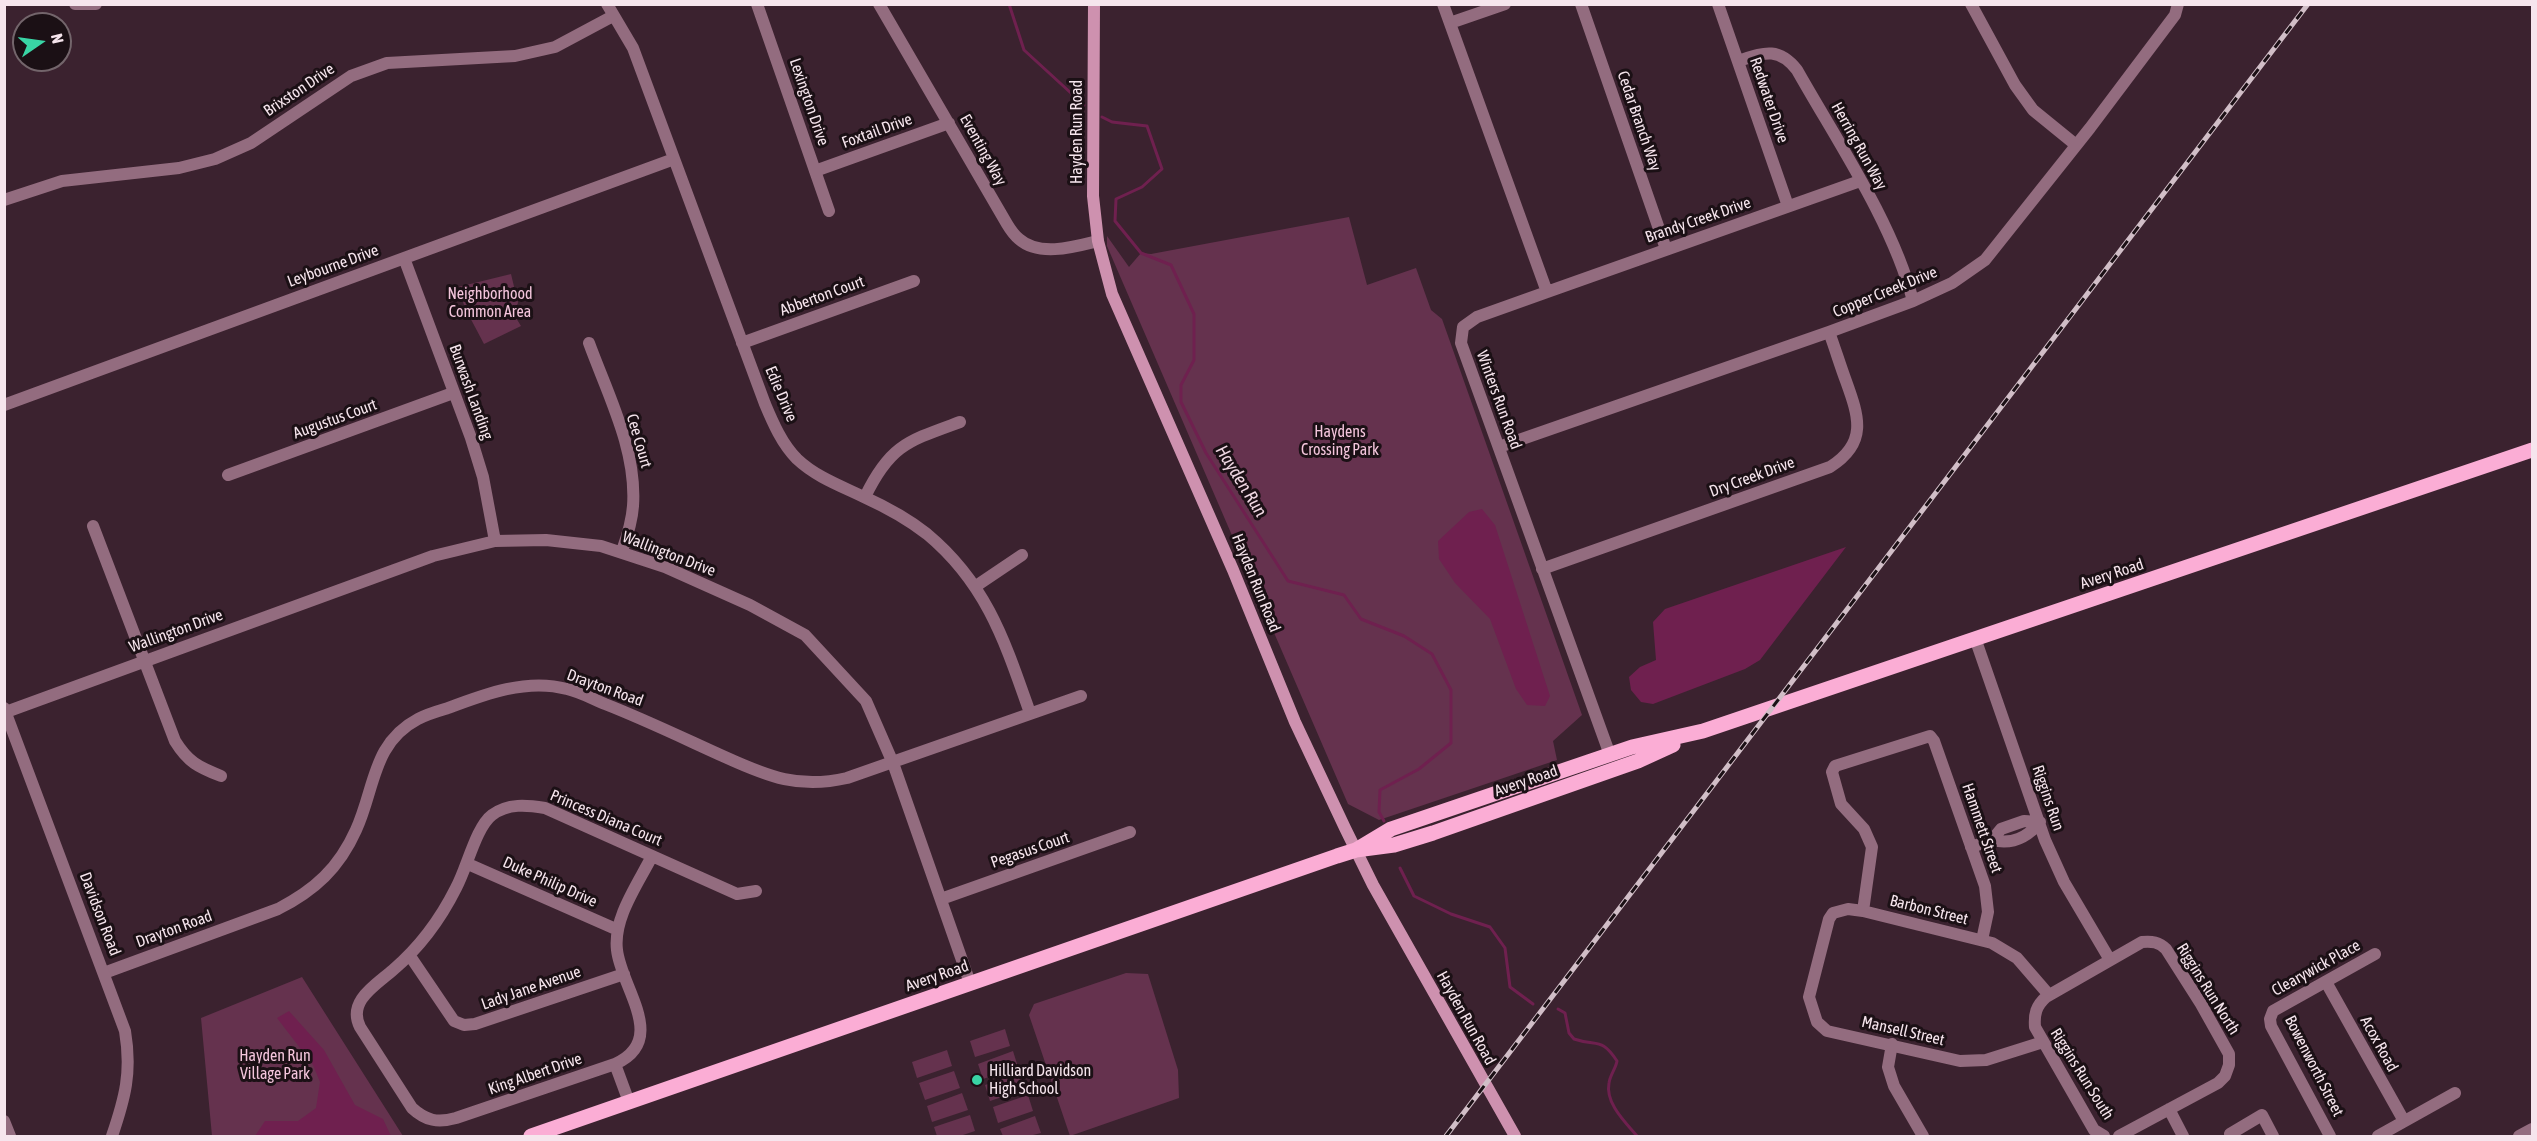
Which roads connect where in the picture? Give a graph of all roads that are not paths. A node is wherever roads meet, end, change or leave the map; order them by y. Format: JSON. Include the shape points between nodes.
{"nodes":[{"id":1,"x":96,"y":4,"type":"edge"},
{"id":2,"x":757,"y":4,"type":"edge"},
{"id":3,"x":879,"y":4,"type":"edge"},
{"id":4,"x":1094,"y":4,"type":"edge"},
{"id":5,"x":1443,"y":4,"type":"edge"},
{"id":6,"x":1504,"y":4,"type":"edge"},
{"id":7,"x":1581,"y":4,"type":"edge"},
{"id":8,"x":1718,"y":4,"type":"edge"},
{"id":9,"x":1971,"y":4,"type":"edge"},
{"id":10,"x":75,"y":5,"type":"edge"},
{"id":11,"x":610,"y":10,"type":"edge"},
{"id":12,"x":2176,"y":10,"type":"edge"},
{"id":13,"x":1450,"y":23,"type":"junction"},
{"id":14,"x":1738,"y":61,"type":"junction"},
{"id":15,"x":949,"y":123,"type":"junction"},
{"id":16,"x":2076,"y":145,"type":"junction"},
{"id":17,"x":674,"y":159,"type":"junction"},
{"id":18,"x":815,"y":171,"type":"junction"},
{"id":19,"x":1860,"y":182,"type":"junction"},
{"id":20,"x":4,"y":200,"type":"edge"},
{"id":21,"x":1788,"y":206,"type":"junction"},
{"id":22,"x":829,"y":211,"type":"dead end"},
{"id":23,"x":1098,"y":241,"type":"junction"},
{"id":24,"x":1666,"y":249,"type":"junction"},
{"id":25,"x":404,"y":258,"type":"junction"},
{"id":26,"x":914,"y":281,"type":"dead end"},
{"id":27,"x":1547,"y":292,"type":"junction"},
{"id":28,"x":1913,"y":301,"type":"junction"},
{"id":29,"x":1829,"y":332,"type":"junction"},
{"id":30,"x":589,"y":343,"type":"dead end"},
{"id":31,"x":742,"y":343,"type":"junction"},
{"id":32,"x":453,"y":393,"type":"junction"},
{"id":33,"x":4,"y":405,"type":"edge"},
{"id":34,"x":960,"y":422,"type":"dead end"},
{"id":35,"x":1499,"y":447,"type":"junction"},
{"id":36,"x":2532,"y":450,"type":"edge"},
{"id":37,"x":228,"y":475,"type":"dead end"},
{"id":38,"x":865,"y":497,"type":"junction"},
{"id":39,"x":93,"y":526,"type":"dead end"},
{"id":40,"x":495,"y":541,"type":"junction"},
{"id":41,"x":622,"y":551,"type":"junction"},
{"id":42,"x":1022,"y":555,"type":"dead end"},
{"id":43,"x":1542,"y":569,"type":"junction"},
{"id":44,"x":976,"y":586,"type":"junction"},
{"id":45,"x":1975,"y":638,"type":"junction"},
{"id":46,"x":144,"y":661,"type":"junction"},
{"id":47,"x":1082,"y":696,"type":"dead end"},
{"id":48,"x":5,"y":710,"type":"edge"},
{"id":49,"x":1030,"y":713,"type":"junction"},
{"id":50,"x":1702,"y":731,"type":"junction"},
{"id":51,"x":1610,"y":755,"type":"junction"},
{"id":52,"x":892,"y":763,"type":"junction"},
{"id":53,"x":220,"y":776,"type":"dead end"},
{"id":54,"x":2040,"y":822,"type":"junction"},
{"id":55,"x":1130,"y":832,"type":"dead end"},
{"id":56,"x":1971,"y":847,"type":"junction"},
{"id":57,"x":1356,"y":850,"type":"junction"},
{"id":58,"x":652,"y":856,"type":"junction"},
{"id":59,"x":468,"y":864,"type":"junction"},
{"id":60,"x":756,"y":891,"type":"dead end"},
{"id":61,"x":941,"y":899,"type":"junction"},
{"id":62,"x":1863,"y":911,"type":"junction"},
{"id":63,"x":618,"y":930,"type":"junction"},
{"id":64,"x":1982,"y":940,"type":"junction"},
{"id":65,"x":2375,"y":954,"type":"dead end"},
{"id":66,"x":410,"y":956,"type":"junction"},
{"id":67,"x":2110,"y":960,"type":"junction"},
{"id":68,"x":1818,"y":964,"type":"joint"},
{"id":69,"x":105,"y":973,"type":"junction"},
{"id":70,"x":624,"y":974,"type":"junction"},
{"id":71,"x":2326,"y":982,"type":"junction"},
{"id":72,"x":970,"y":983,"type":"junction"},
{"id":73,"x":2049,"y":995,"type":"junction"},
{"id":74,"x":2272,"y":1011,"type":"joint"},
{"id":75,"x":2043,"y":1042,"type":"junction"},
{"id":76,"x":1892,"y":1044,"type":"junction"},
{"id":77,"x":615,"y":1064,"type":"junction"},
{"id":78,"x":2455,"y":1093,"type":"dead end"},
{"id":79,"x":629,"y":1102,"type":"junction"},
{"id":80,"x":2169,"y":1109,"type":"junction"},
{"id":81,"x":426,"y":1119,"type":"joint"},
{"id":82,"x":2404,"y":1121,"type":"junction"},
{"id":83,"x":4,"y":1122,"type":"edge"},
{"id":84,"x":2532,"y":1129,"type":"edge"},
{"id":85,"x":10,"y":1137,"type":"edge"},
{"id":86,"x":112,"y":1137,"type":"edge"},
{"id":87,"x":531,"y":1137,"type":"edge"},
{"id":88,"x":1515,"y":1137,"type":"edge"},
{"id":89,"x":1923,"y":1137,"type":"edge"},
{"id":90,"x":2104,"y":1137,"type":"edge"},
{"id":91,"x":2119,"y":1137,"type":"edge"},
{"id":92,"x":2183,"y":1137,"type":"edge"},
{"id":93,"x":2231,"y":1137,"type":"edge"},
{"id":94,"x":2273,"y":1137,"type":"edge"},
{"id":95,"x":2330,"y":1137,"type":"edge"},
{"id":96,"x":2378,"y":1137,"type":"edge"},
{"id":97,"x":2519,"y":1137,"type":"edge"}],
"edges":[{"from":1,"to":10,"type":"street"},
{"from":2,"to":18,"type":"street","name":"Lexington Drive"},
{"from":3,"to":15,"type":"street","name":"Eventing Way"},
{"from":4,"to":23,"type":"main road","name":"Hayden Run Road","via":[[1093,196]]},
{"from":5,"to":13,"type":"street"},
{"from":6,"to":13,"type":"street"},
{"from":7,"to":24,"type":"street","name":"Cedar Branch Way"},
{"from":8,"to":14,"type":"street","name":"Redwater Drive"},
{"from":9,"to":16,"type":"street","via":[[2033,110]]},
{"from":11,"to":17,"type":"street","name":"Edie Drive","via":[[633,48]]},
{"from":11,"to":20,"type":"street","name":"Brixston Drive","via":[[555,47],[515,56],[387,63],[351,76],[251,142],[215,159],[179,168],[62,181]]},
{"from":12,"to":16,"type":"street","name":"Copper Creek Drive"},
{"from":13,"to":27,"type":"street"},
{"from":14,"to":19,"type":"street","name":"Herring Run Way","via":[[1767,52],[1790,61]]},
{"from":14,"to":21,"type":"street","name":"Redwater Drive"},
{"from":15,"to":18,"type":"street","name":"Foxtail Drive"},
{"from":15,"to":23,"type":"street","name":"Eventing Way","via":[[1019,239],[1044,250]]},
{"from":16,"to":28,"type":"street","name":"Copper Creek Drive","via":[[1985,260]]},
{"from":17,"to":25,"type":"street","name":"Leybourne Drive"},
{"from":17,"to":31,"type":"street","name":"Edie Drive"},
{"from":18,"to":22,"type":"street","name":"Lexington Drive"},
{"from":19,"to":21,"type":"street","name":"Brandy Creek Drive"},
{"from":19,"to":28,"type":"street","name":"Herring Run Way","via":[[1893,242]]},
{"from":21,"to":24,"type":"street","name":"Brandy Creek Drive"},
{"from":23,"to":57,"type":"main road","name":"Hayden Run Road","via":[[1112,294],[1224,548],[1295,722]]},
{"from":24,"to":27,"type":"street","name":"Brandy Creek Drive"},
{"from":25,"to":32,"type":"street","name":"Burwash Landing"},
{"from":25,"to":33,"type":"street","name":"Leybourne Drive"},
{"from":26,"to":31,"type":"street","name":"Abberton Court"},
{"from":27,"to":35,"type":"street","name":"Winters Run Road","via":[[1477,317],[1463,327],[1461,343]]},
{"from":28,"to":29,"type":"street","name":"Copper Creek Drive"},
{"from":29,"to":35,"type":"street","name":"Copper Creek Drive"},
{"from":29,"to":43,"type":"street","name":"Dry Creek Drive","via":[[1857,413],[1857,438],[1843,459],[1830,467]]},
{"from":30,"to":41,"type":"street","name":"Cee Court","via":[[632,471],[633,509]]},
{"from":31,"to":38,"type":"street","name":"Edie Drive","via":[[773,424],[796,458]]},
{"from":32,"to":37,"type":"street","name":"Augustus Court"},
{"from":32,"to":40,"type":"street","name":"Burwash Landing","via":[[483,477]]},
{"from":34,"to":38,"type":"street","via":[[892,453]]},
{"from":35,"to":43,"type":"street","name":"Winters Run Road"},
{"from":36,"to":45,"type":"main road","name":"Avery Road"},
{"from":38,"to":44,"type":"street","name":"Edie Drive","via":[[926,534]]},
{"from":39,"to":46,"type":"street"},
{"from":40,"to":41,"type":"street","name":"Wallington Drive","via":[[546,540]]},
{"from":40,"to":46,"type":"street","name":"Wallington Drive","via":[[417,561]]},
{"from":41,"to":52,"type":"street","name":"Wallington Drive","via":[[750,605],[805,635],[866,701]]},
{"from":42,"to":44,"type":"street"},
{"from":43,"to":51,"type":"street","name":"Winters Run Road"},
{"from":44,"to":49,"type":"street","name":"Edie Drive","via":[[1006,647]]},
{"from":45,"to":50,"type":"main road","name":"Avery Road"},
{"from":45,"to":54,"type":"street","name":"Riggins Run"},
{"from":46,"to":48,"type":"street","name":"Wallington Drive"},
{"from":46,"to":53,"type":"street","via":[[185,758]]},
{"from":47,"to":49,"type":"street","name":"Drayton Road"},
{"from":48,"to":69,"type":"street","name":"Davidson Road"},
{"from":49,"to":52,"type":"street","name":"Drayton Road"},
{"from":50,"to":51,"type":"main road","name":"Avery Road"},
{"from":50,"to":57,"type":"main road","name":"Avery Road","via":[[1638,761],[1433,833],[1394,845]]},
{"from":51,"to":57,"type":"main road","name":"Avery Road","via":[[1391,830]]},
{"from":52,"to":61,"type":"street","name":"Wallington Drive"},
{"from":52,"to":69,"type":"street","name":"Drayton Road","via":[[825,783],[802,784],[759,772],[566,688],[525,685],[486,694],[419,718],[393,739],[376,768],[350,843],[333,869],[303,896],[278,909]]},
{"from":54,"to":56,"type":"street","via":[[2029,836]]},
{"from":54,"to":67,"type":"street","name":"Riggins Run","via":[[2064,882]]},
{"from":55,"to":61,"type":"street","name":"Pegasus Court"},
{"from":56,"to":62,"type":"street","name":"Hammett Street","via":[[1930,736],[1835,766],[1832,772],[1841,804],[1864,829],[1872,847]]},
{"from":56,"to":64,"type":"street","name":"Hammett Street","via":[[1988,899]]},
{"from":57,"to":72,"type":"main road","name":"Avery Road"},
{"from":57,"to":88,"type":"main road","name":"Hayden Run Road"},
{"from":58,"to":59,"type":"street","name":"Princess Diana Court","via":[[545,808],[524,804],[503,809],[481,827]]},
{"from":58,"to":60,"type":"street","name":"Princess Diana Court","via":[[737,894]]},
{"from":58,"to":63,"type":"street"},
{"from":59,"to":63,"type":"street","name":"Duke Philip Drive"},
{"from":59,"to":66,"type":"street","name":"Princess Diana Court","via":[[434,927]]},
{"from":61,"to":72,"type":"street","name":"Wallington Drive"},
{"from":62,"to":64,"type":"street","name":"Barbon Street"},
{"from":62,"to":68,"type":"street","name":"Barbon Street","via":[[1833,913]]},
{"from":63,"to":70,"type":"street","via":[[617,950]]},
{"from":64,"to":73,"type":"street","name":"Barbon Street","via":[[2017,958]]},
{"from":65,"to":71,"type":"street","name":"Clearywick Place"},
{"from":66,"to":70,"type":"street","name":"Lady Jane Avenue","via":[[454,1021],[464,1025]]},
{"from":66,"to":81,"type":"street","name":"Princess Diana Court","via":[[364,995],[356,1018],[412,1108]]},
{"from":67,"to":73,"type":"street","name":"Riggins Run South"},
{"from":67,"to":80,"type":"street","name":"Riggins Run North","via":[[2142,942],[2162,945],[2229,1054],[2225,1076],[2218,1083]]},
{"from":68,"to":76,"type":"street","name":"Mansell Street","via":[[1809,997],[1817,1022],[1827,1031]]},
{"from":69,"to":86,"type":"street","name":"Davidson Road","via":[[125,1031],[129,1060],[126,1090]]},
{"from":70,"to":77,"type":"street","via":[[640,1021],[640,1036],[634,1050]]},
{"from":71,"to":74,"type":"street","name":"Clearywick Place"},
{"from":71,"to":82,"type":"street","name":"Acox Road"},
{"from":72,"to":79,"type":"main road","name":"Avery Road"},
{"from":73,"to":75,"type":"street","name":"Riggins Run South","via":[[2039,1003],[2034,1017]]},
{"from":74,"to":95,"type":"street","name":"Bowenworth Street","via":[[2271,1026]]},
{"from":75,"to":76,"type":"street","name":"Mansell Street","via":[[1986,1060],[1960,1061]]},
{"from":75,"to":90,"type":"street","name":"Riggins Run South","via":[[2094,1130]]},
{"from":76,"to":89,"type":"street","via":[[1888,1067],[1894,1086]]},
{"from":77,"to":79,"type":"street"},
{"from":77,"to":81,"type":"street","name":"King Albert Drive","via":[[444,1122]]},
{"from":78,"to":82,"type":"street"},
{"from":79,"to":87,"type":"main road","name":"Avery Road"},
{"from":80,"to":91,"type":"street","name":"Riggins Run South"},
{"from":80,"to":92,"type":"street"},
{"from":82,"to":96,"type":"street"},
{"from":83,"to":85,"type":"street"},
{"from":84,"to":97,"type":"street"},
{"from":93,"to":94,"type":"street","via":[[2230,1134],[2262,1115]]}]}
